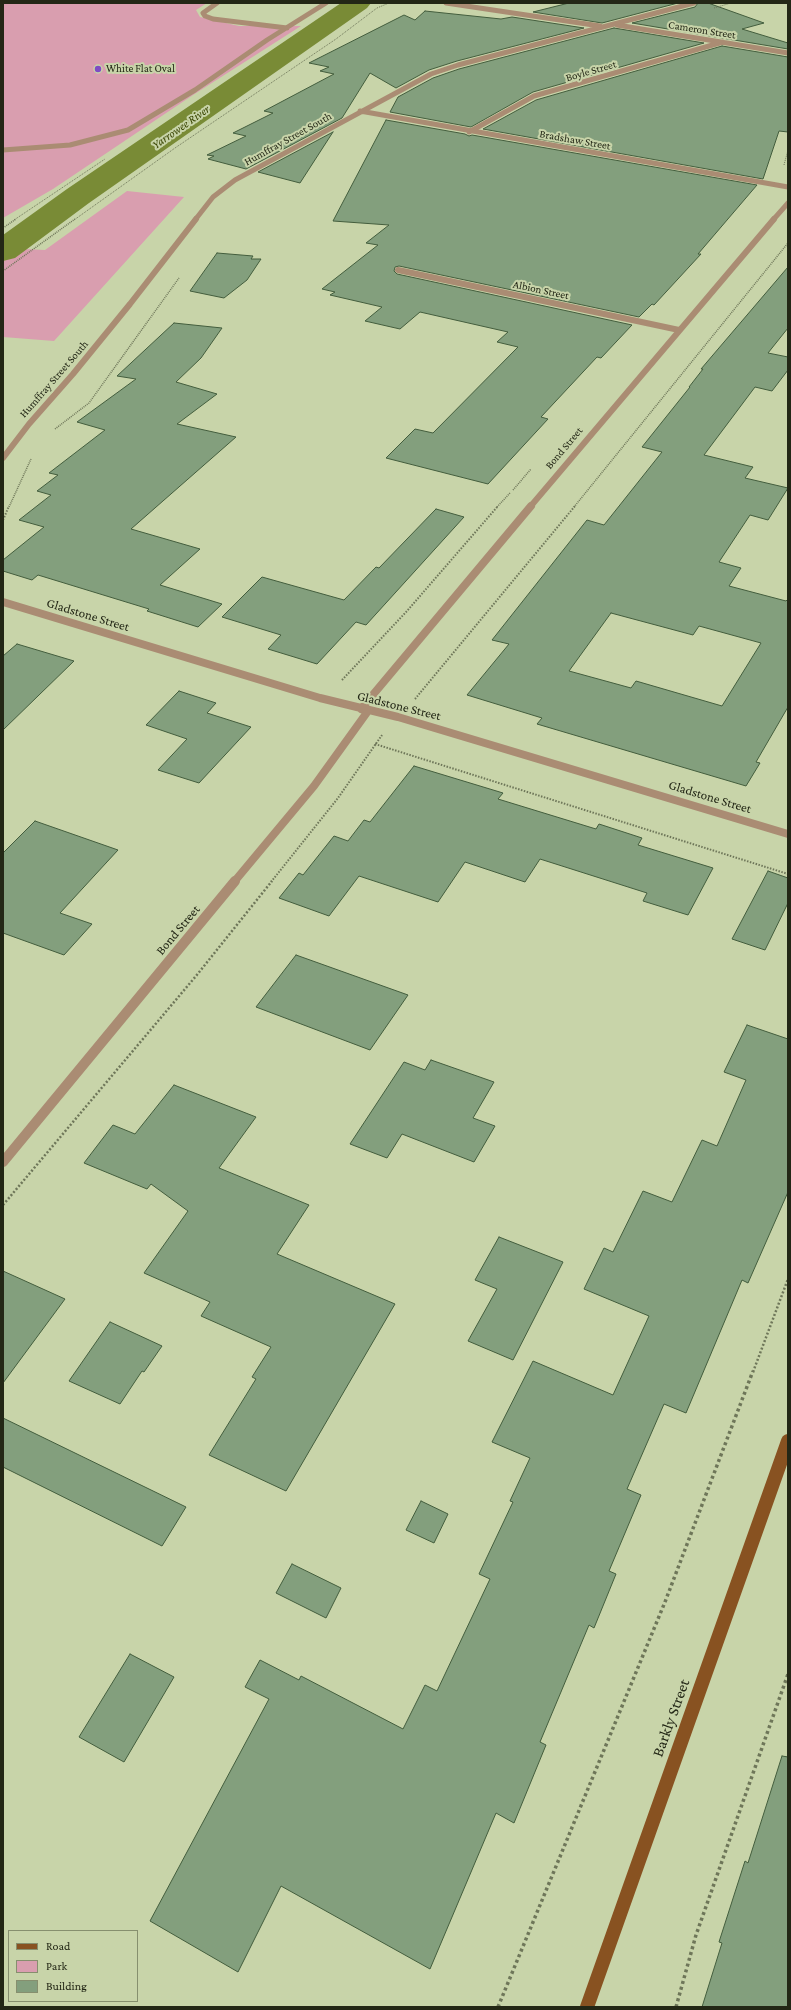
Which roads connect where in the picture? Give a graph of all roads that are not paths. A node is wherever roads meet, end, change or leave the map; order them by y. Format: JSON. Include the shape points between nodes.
{"nodes":[{"id":1,"x":218,"y":3,"type":"edge"},
{"id":2,"x":326,"y":3,"type":"edge"},
{"id":3,"x":446,"y":3,"type":"edge"},
{"id":4,"x":694,"y":3,"type":"edge"},
{"id":5,"x":613,"y":25,"type":"junction"},
{"id":6,"x":606,"y":26,"type":"junction"},
{"id":7,"x":287,"y":28,"type":"junction"},
{"id":8,"x":723,"y":42,"type":"junction"},
{"id":9,"x":788,"y":53,"type":"edge"},
{"id":10,"x":360,"y":112,"type":"junction"},
{"id":11,"x":469,"y":132,"type":"junction"},
{"id":12,"x":3,"y":150,"type":"edge"},
{"id":13,"x":788,"y":187,"type":"edge"},
{"id":14,"x":788,"y":203,"type":"edge"},
{"id":15,"x":398,"y":270,"type":"dead end"},
{"id":16,"x":679,"y":330,"type":"junction"},
{"id":17,"x":3,"y":458,"type":"edge"},
{"id":18,"x":3,"y":602,"type":"edge"},
{"id":19,"x":364,"y":710,"type":"junction"},
{"id":20,"x":788,"y":834,"type":"edge"},
{"id":21,"x":3,"y":1162,"type":"edge"},
{"id":22,"x":788,"y":1441,"type":"edge"},
{"id":23,"x":587,"y":2007,"type":"edge"}],
"edges":[{"from":1,"to":7,"type":"street","via":[[203,14],[213,19]]},
{"from":2,"to":7,"type":"street"},
{"from":3,"to":6,"type":"street"},
{"from":4,"to":5,"type":"street","name":"Humffray Street South"},
{"from":5,"to":6,"type":"street","name":"Humffray Street South"},
{"from":5,"to":8,"type":"street","name":"Cameron Street"},
{"from":6,"to":10,"type":"street","name":"Humffray Street South","via":[[448,67],[422,77]]},
{"from":7,"to":12,"type":"street","via":[[195,90],[128,130],[70,144]]},
{"from":8,"to":9,"type":"street","name":"Cameron Street"},
{"from":8,"to":11,"type":"street","name":"Boyle Street","via":[[534,96]]},
{"from":10,"to":11,"type":"street","name":"Bradshaw Street"},
{"from":10,"to":17,"type":"street","name":"Humffray Street South","via":[[241,176],[213,197],[130,304]]},
{"from":11,"to":13,"type":"street","name":"Bradshaw Street"},
{"from":14,"to":16,"type":"street","name":"Bond Street"},
{"from":15,"to":16,"type":"street","name":"Albion Street"},
{"from":16,"to":19,"type":"street","name":"Bond Street"},
{"from":18,"to":19,"type":"street","name":"Gladstone Street"},
{"from":19,"to":20,"type":"street","name":"Gladstone Street","via":[[398,717]]},
{"from":19,"to":21,"type":"street","name":"Bond Street","via":[[314,786]]},
{"from":22,"to":23,"type":"main road","name":"Barkly Street"}]}
